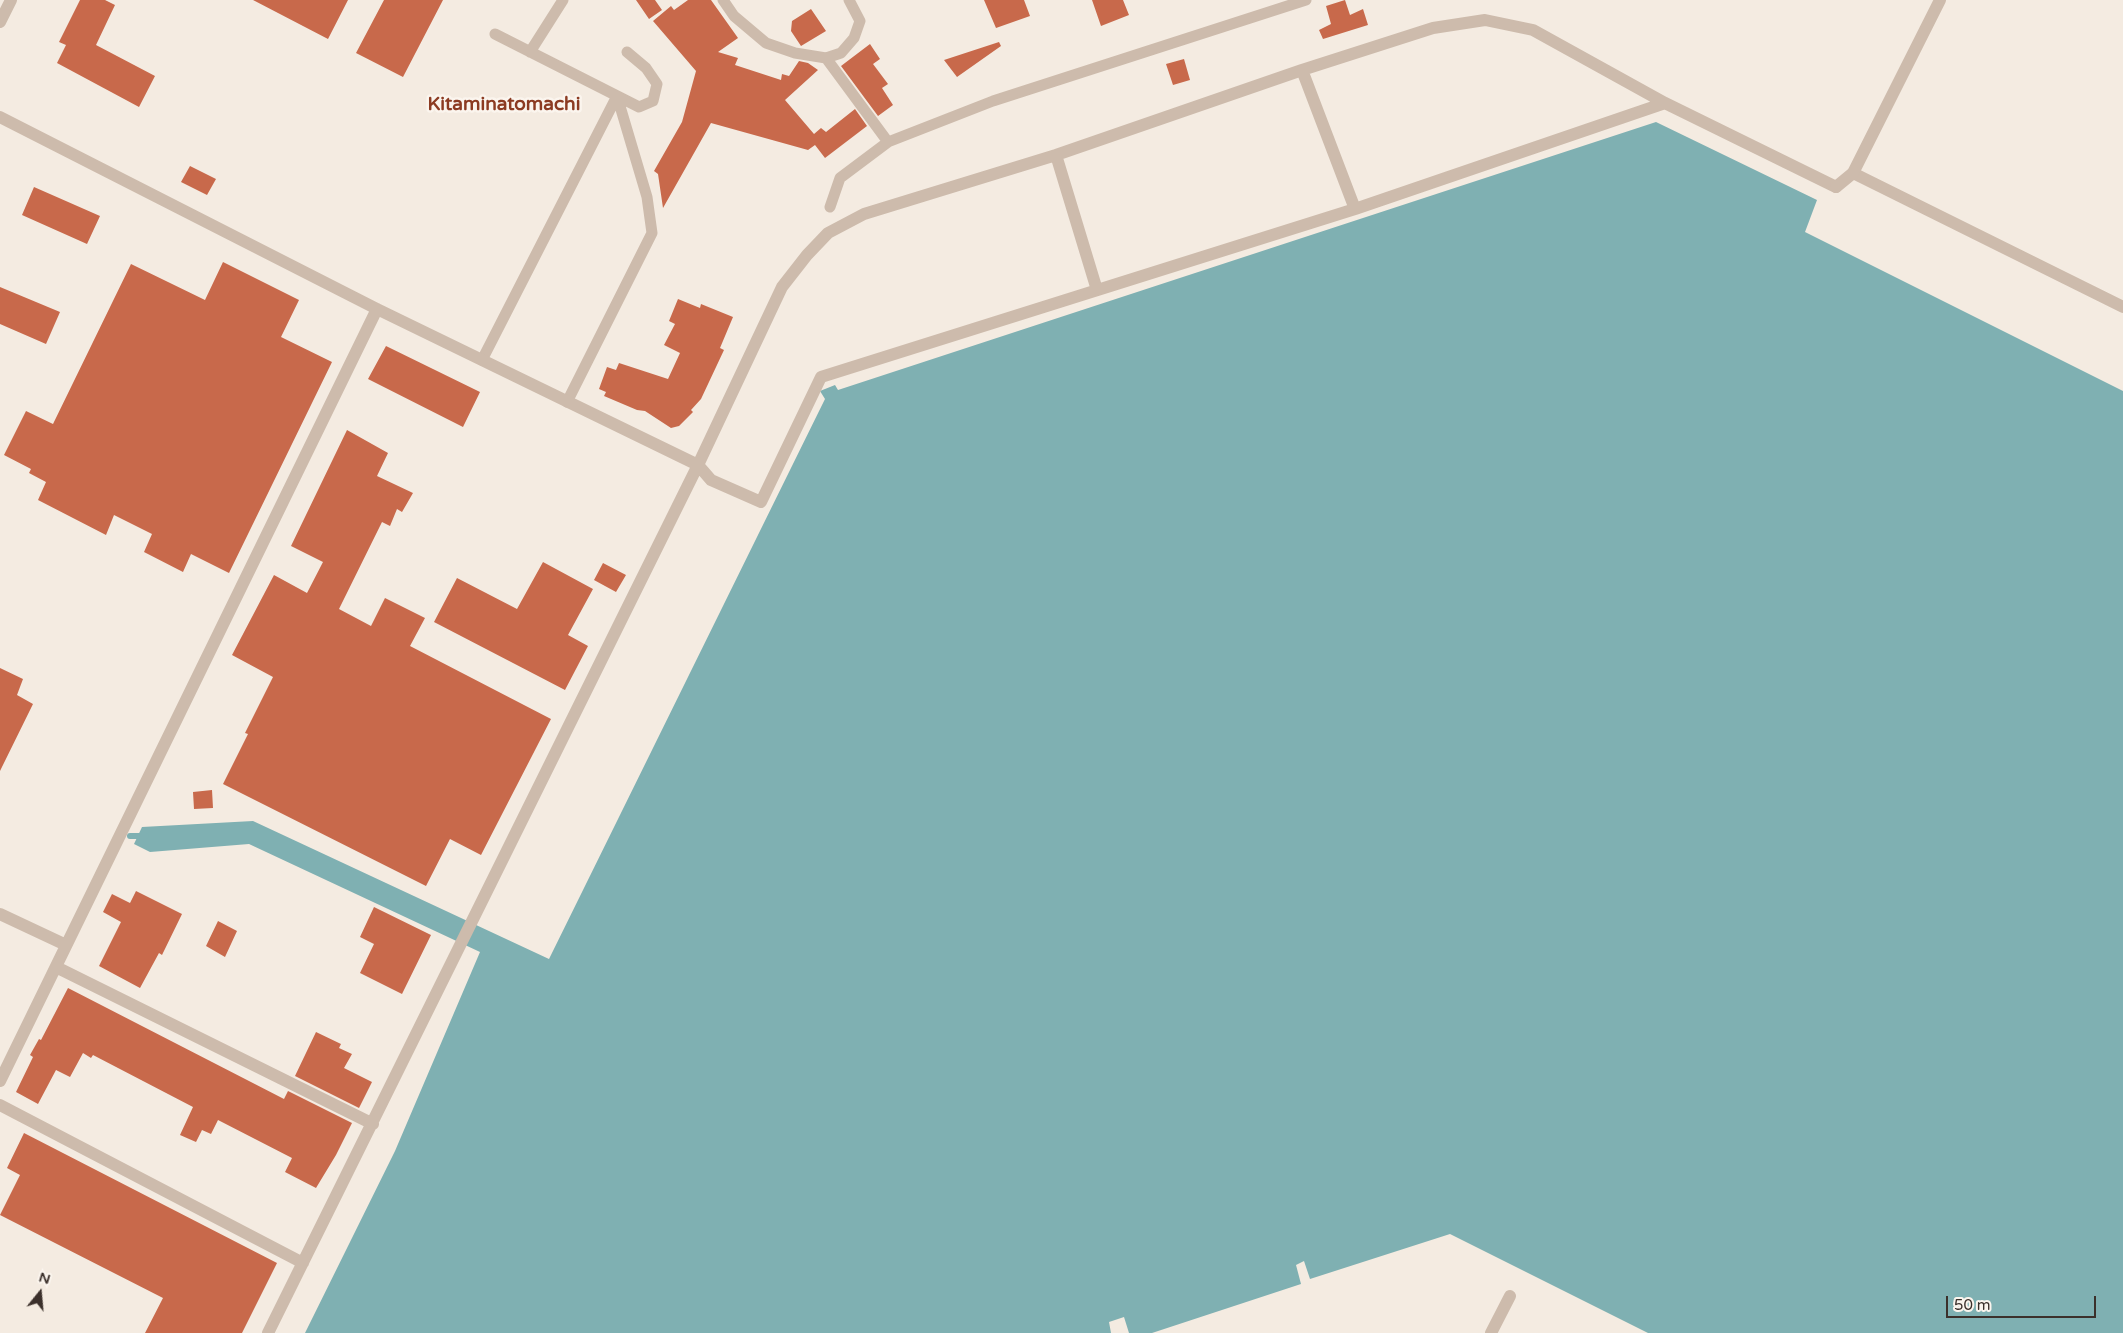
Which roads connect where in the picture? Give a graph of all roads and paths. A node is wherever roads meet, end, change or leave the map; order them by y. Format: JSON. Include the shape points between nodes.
{"nodes":[{"id":1,"x":11,"y":0,"type":"edge"},
{"id":2,"x":564,"y":0,"type":"edge"},
{"id":3,"x":723,"y":0,"type":"edge"},
{"id":4,"x":849,"y":0,"type":"edge"},
{"id":5,"x":1306,"y":0,"type":"edge"},
{"id":6,"x":1940,"y":0,"type":"edge"},
{"id":7,"x":0,"y":22,"type":"edge"},
{"id":8,"x":495,"y":34,"type":"dead end"},
{"id":9,"x":530,"y":52,"type":"junction"},
{"id":10,"x":627,"y":52,"type":"dead end"},
{"id":11,"x":826,"y":58,"type":"junction"},
{"id":12,"x":1302,"y":70,"type":"junction"},
{"id":13,"x":618,"y":96,"type":"junction"},
{"id":14,"x":1665,"y":103,"type":"junction"},
{"id":15,"x":0,"y":117,"type":"edge"},
{"id":16,"x":888,"y":142,"type":"junction"},
{"id":17,"x":1056,"y":156,"type":"junction"},
{"id":18,"x":1853,"y":173,"type":"junction"},
{"id":19,"x":830,"y":207,"type":"dead end"},
{"id":20,"x":1355,"y":209,"type":"junction"},
{"id":21,"x":1097,"y":290,"type":"junction"},
{"id":22,"x":2123,"y":307,"type":"edge"},
{"id":23,"x":377,"y":309,"type":"junction"},
{"id":24,"x":482,"y":360,"type":"junction"},
{"id":25,"x":567,"y":402,"type":"junction"},
{"id":26,"x":698,"y":465,"type":"junction"},
{"id":27,"x":0,"y":914,"type":"edge"},
{"id":28,"x":66,"y":945,"type":"junction"},
{"id":29,"x":56,"y":967,"type":"junction"},
{"id":30,"x":0,"y":1082,"type":"edge"},
{"id":31,"x":0,"y":1105,"type":"edge"},
{"id":32,"x":373,"y":1124,"type":"junction"},
{"id":33,"x":303,"y":1263,"type":"junction"},
{"id":34,"x":1510,"y":1296,"type":"dead end"},
{"id":35,"x":268,"y":1333,"type":"edge"},
{"id":36,"x":1491,"y":1333,"type":"edge"}],
"edges":[{"from":1,"to":7,"type":"street"},
{"from":2,"to":9,"type":"lane"},
{"from":3,"to":11,"type":"lane","via":[[734,16],[766,42],[795,53]]},
{"from":4,"to":11,"type":"lane","via":[[860,21],[854,38],[841,53]]},
{"from":5,"to":16,"type":"lane","via":[[993,100]]},
{"from":6,"to":18,"type":"street"},
{"from":8,"to":9,"type":"lane"},
{"from":9,"to":13,"type":"lane"},
{"from":10,"to":13,"type":"lane","via":[[646,68],[657,84],[653,101],[639,107]]},
{"from":11,"to":16,"type":"lane"},
{"from":12,"to":14,"type":"street","via":[[1433,28],[1485,20],[1533,30]]},
{"from":12,"to":17,"type":"street"},
{"from":12,"to":20,"type":"street"},
{"from":13,"to":24,"type":"lane"},
{"from":13,"to":25,"type":"lane","via":[[647,197],[652,233]]},
{"from":14,"to":18,"type":"street","via":[[1836,187]]},
{"from":14,"to":20,"type":"street"},
{"from":15,"to":23,"type":"street"},
{"from":16,"to":19,"type":"lane","via":[[840,178]]},
{"from":17,"to":21,"type":"street"},
{"from":17,"to":26,"type":"street","via":[[864,214],[828,233],[782,287]]},
{"from":18,"to":22,"type":"street"},
{"from":20,"to":21,"type":"street"},
{"from":21,"to":26,"type":"street","via":[[821,377],[761,502],[711,480]]},
{"from":23,"to":24,"type":"street"},
{"from":23,"to":28,"type":"street"},
{"from":24,"to":25,"type":"street"},
{"from":25,"to":26,"type":"street"},
{"from":26,"to":32,"type":"street"},
{"from":27,"to":28,"type":"street"},
{"from":28,"to":29,"type":"street"},
{"from":29,"to":30,"type":"street"},
{"from":29,"to":32,"type":"street"},
{"from":31,"to":33,"type":"street"},
{"from":32,"to":33,"type":"street"},
{"from":33,"to":35,"type":"street"},
{"from":34,"to":36,"type":"street"}]}
